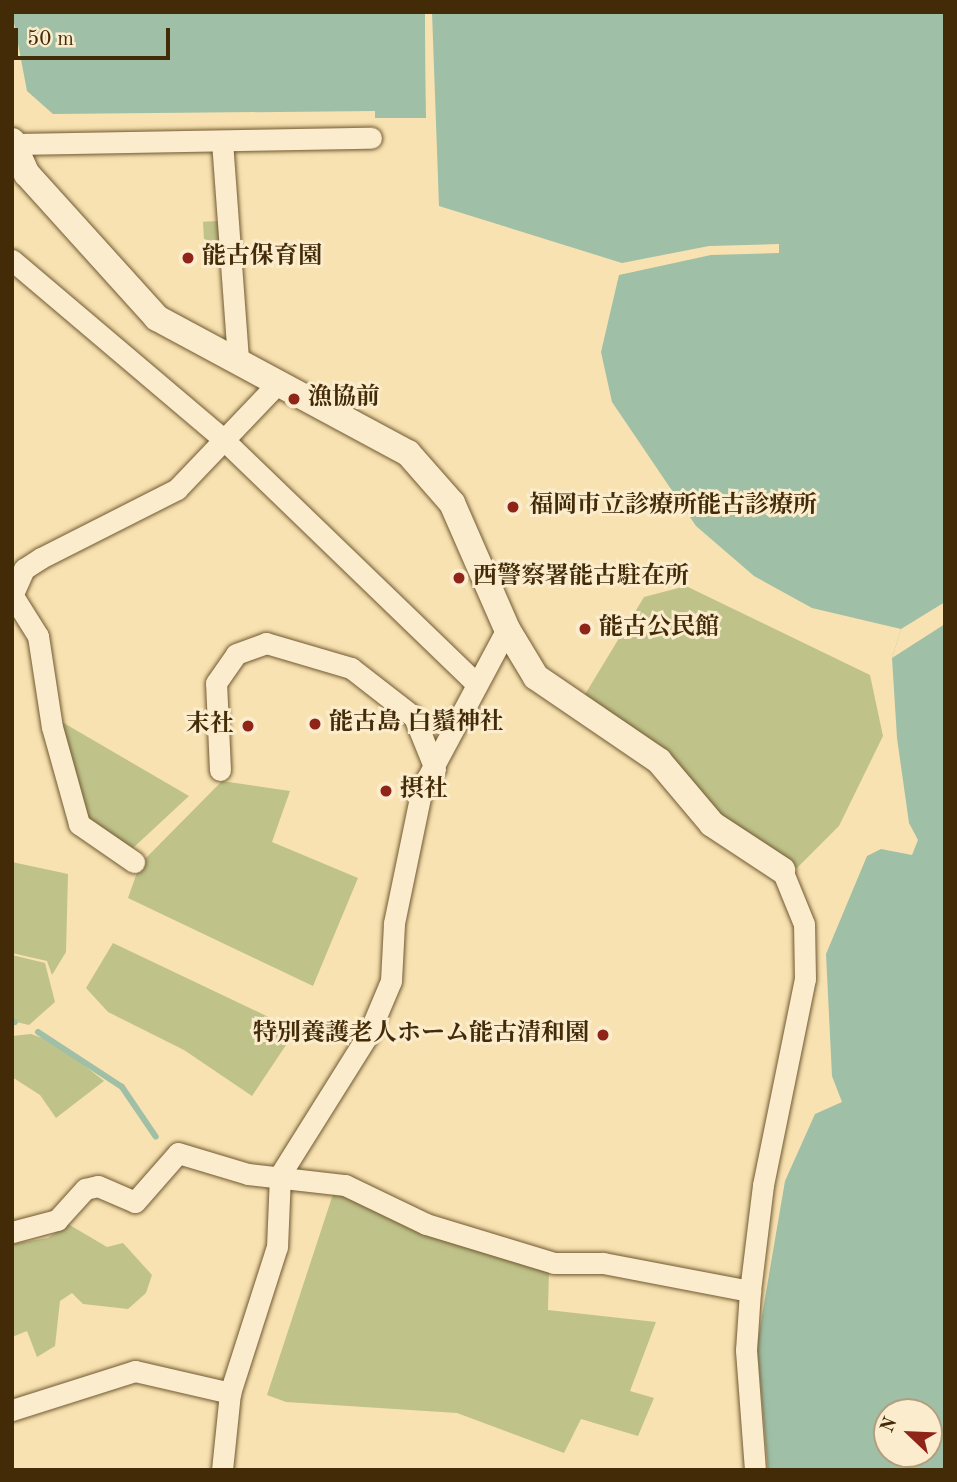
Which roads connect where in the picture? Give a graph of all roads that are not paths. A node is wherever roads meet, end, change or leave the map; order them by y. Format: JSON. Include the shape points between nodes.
{"nodes":[{"id":1,"x":371,"y":138,"type":"dead end"},
{"id":2,"x":222,"y":141,"type":"junction"},
{"id":3,"x":13,"y":143,"type":"edge"},
{"id":4,"x":12,"y":260,"type":"edge"},
{"id":5,"x":238,"y":360,"type":"junction"},
{"id":6,"x":277,"y":384,"type":"junction"},
{"id":7,"x":223,"y":440,"type":"junction"},
{"id":8,"x":12,"y":596,"type":"edge"},
{"id":9,"x":507,"y":629,"type":"junction"},
{"id":10,"x":476,"y":683,"type":"junction"},
{"id":11,"x":435,"y":769,"type":"junction"},
{"id":12,"x":219,"y":770,"type":"dead end"},
{"id":13,"x":134,"y":862,"type":"dead end"},
{"id":14,"x":782,"y":870,"type":"joint"},
{"id":15,"x":280,"y":1175,"type":"junction"},
{"id":16,"x":12,"y":1232,"type":"edge"},
{"id":17,"x":750,"y":1291,"type":"junction"},
{"id":18,"x":230,"y":1393,"type":"junction"},
{"id":19,"x":12,"y":1410,"type":"edge"},
{"id":20,"x":222,"y":1470,"type":"edge"},
{"id":21,"x":755,"y":1470,"type":"edge"}],
"edges":[{"from":1,"to":2,"type":"street"},
{"from":2,"to":3,"type":"street"},
{"from":2,"to":5,"type":"street"},
{"from":3,"to":5,"type":"street","via":[[60,213],[157,318]]},
{"from":4,"to":7,"type":"street"},
{"from":5,"to":6,"type":"street"},
{"from":6,"to":7,"type":"street"},
{"from":6,"to":9,"type":"street","via":[[408,453],[428,472],[452,503]]},
{"from":7,"to":8,"type":"street","via":[[177,489],[24,569]]},
{"from":7,"to":10,"type":"street"},
{"from":8,"to":13,"type":"street","via":[[37,636],[52,727],[79,824]]},
{"from":9,"to":10,"type":"street"},
{"from":9,"to":14,"type":"street","via":[[536,677],[659,761],[712,824]]},
{"from":10,"to":11,"type":"street"},
{"from":11,"to":12,"type":"street","via":[[414,717],[351,667],[266,642],[236,654],[216,683]]},
{"from":11,"to":15,"type":"street","via":[[415,810],[394,922],[391,981],[369,1033]]},
{"from":14,"to":17,"type":"street","via":[[804,924],[806,979],[764,1185]]},
{"from":15,"to":16,"type":"street","via":[[205,1165],[178,1153],[135,1202],[98,1186],[85,1189],[57,1220]]},
{"from":15,"to":17,"type":"street","via":[[345,1185],[426,1224],[554,1263],[616,1265]]},
{"from":15,"to":18,"type":"street","via":[[277,1247]]},
{"from":17,"to":21,"type":"street","via":[[746,1350]]},
{"from":18,"to":19,"type":"street","via":[[135,1371]]},
{"from":18,"to":20,"type":"street"}]}
